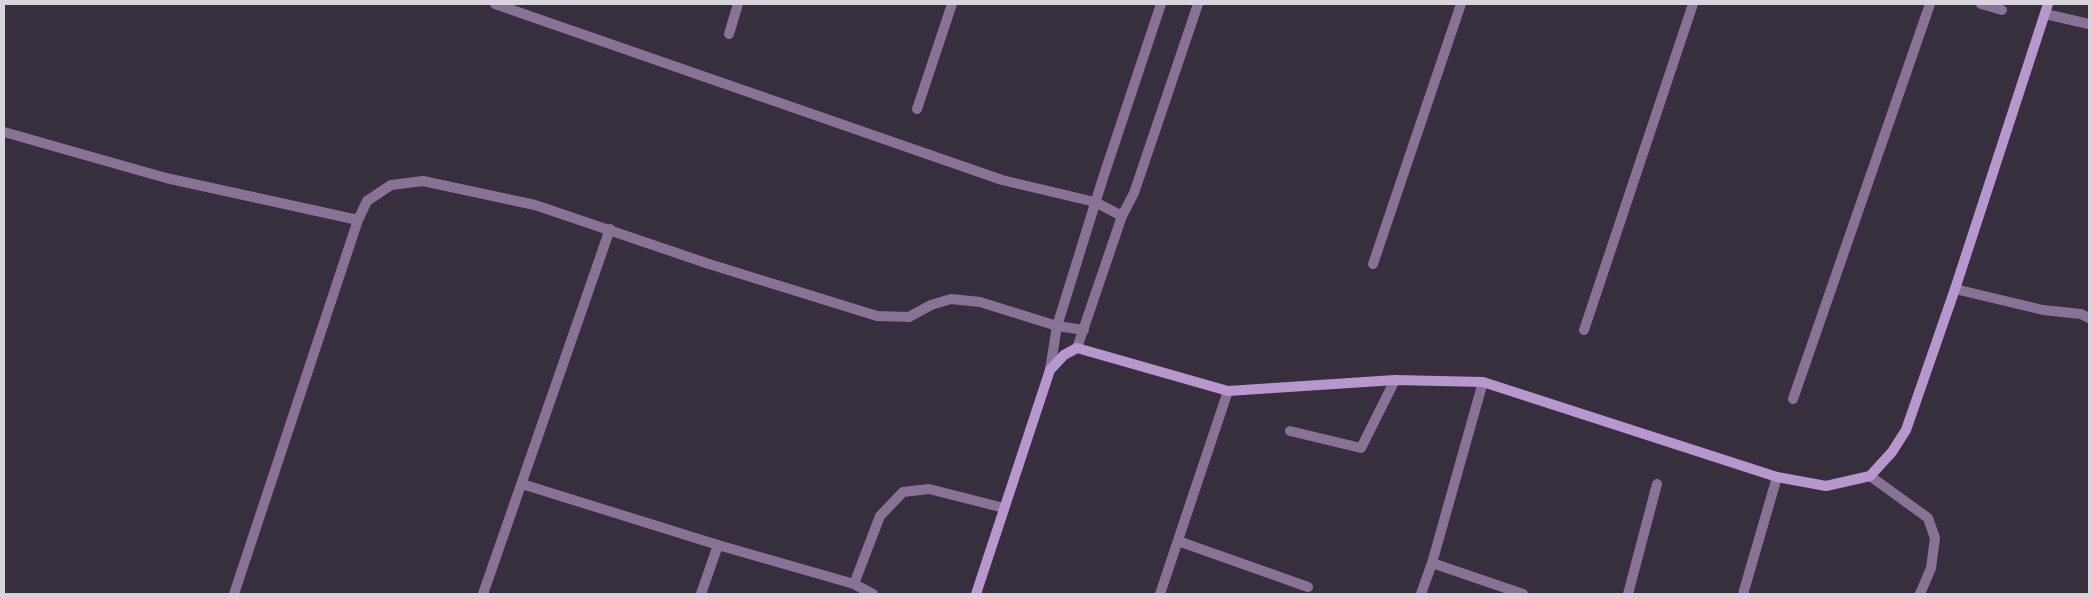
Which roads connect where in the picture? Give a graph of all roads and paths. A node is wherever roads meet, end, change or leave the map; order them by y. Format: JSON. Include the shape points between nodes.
{"nodes":[{"id":1,"x":495,"y":4,"type":"edge"},
{"id":2,"x":738,"y":4,"type":"edge"},
{"id":3,"x":952,"y":4,"type":"edge"},
{"id":4,"x":1162,"y":4,"type":"edge"},
{"id":5,"x":1198,"y":4,"type":"edge"},
{"id":6,"x":1461,"y":4,"type":"edge"},
{"id":7,"x":1693,"y":4,"type":"edge"},
{"id":8,"x":1930,"y":4,"type":"edge"},
{"id":9,"x":1981,"y":4,"type":"edge"},
{"id":10,"x":2047,"y":9,"type":"edge"},
{"id":11,"x":2002,"y":10,"type":"dead end"},
{"id":12,"x":2089,"y":24,"type":"edge"},
{"id":13,"x":729,"y":34,"type":"dead end"},
{"id":14,"x":917,"y":109,"type":"dead end"},
{"id":15,"x":4,"y":132,"type":"edge"},
{"id":16,"x":1095,"y":202,"type":"junction"},
{"id":17,"x":1122,"y":216,"type":"junction"},
{"id":18,"x":358,"y":220,"type":"junction"},
{"id":19,"x":610,"y":229,"type":"junction"},
{"id":20,"x":1373,"y":264,"type":"dead end"},
{"id":21,"x":1955,"y":289,"type":"junction"},
{"id":22,"x":2089,"y":318,"type":"edge"},
{"id":23,"x":1057,"y":326,"type":"junction"},
{"id":24,"x":1084,"y":330,"type":"junction"},
{"id":25,"x":1584,"y":330,"type":"dead end"},
{"id":26,"x":1077,"y":348,"type":"junction"},
{"id":27,"x":1050,"y":370,"type":"junction"},
{"id":28,"x":1395,"y":380,"type":"junction"},
{"id":29,"x":1483,"y":382,"type":"junction"},
{"id":30,"x":1228,"y":390,"type":"junction"},
{"id":31,"x":1793,"y":399,"type":"dead end"},
{"id":32,"x":1290,"y":432,"type":"dead end"},
{"id":33,"x":1870,"y":476,"type":"junction"},
{"id":34,"x":1778,"y":477,"type":"junction"},
{"id":35,"x":522,"y":484,"type":"junction"},
{"id":36,"x":1658,"y":484,"type":"dead end"},
{"id":37,"x":1004,"y":508,"type":"junction"},
{"id":38,"x":1178,"y":540,"type":"junction"},
{"id":39,"x":718,"y":545,"type":"junction"},
{"id":40,"x":1432,"y":564,"type":"junction"},
{"id":41,"x":854,"y":584,"type":"junction"},
{"id":42,"x":1308,"y":587,"type":"dead end"},
{"id":43,"x":234,"y":594,"type":"edge"},
{"id":44,"x":483,"y":594,"type":"edge"},
{"id":45,"x":701,"y":594,"type":"edge"},
{"id":46,"x":873,"y":594,"type":"edge"},
{"id":47,"x":976,"y":594,"type":"edge"},
{"id":48,"x":1160,"y":594,"type":"edge"},
{"id":49,"x":1421,"y":594,"type":"edge"},
{"id":50,"x":1523,"y":594,"type":"edge"},
{"id":51,"x":1628,"y":594,"type":"edge"},
{"id":52,"x":1743,"y":594,"type":"edge"},
{"id":53,"x":1920,"y":594,"type":"edge"}],
"edges":[{"from":1,"to":16,"type":"street","via":[[1002,180]]},
{"from":2,"to":13,"type":"street"},
{"from":3,"to":14,"type":"street"},
{"from":4,"to":16,"type":"street"},
{"from":5,"to":17,"type":"street","via":[[1134,193]]},
{"from":6,"to":20,"type":"street"},
{"from":7,"to":25,"type":"street"},
{"from":8,"to":31,"type":"street"},
{"from":9,"to":11,"type":"street"},
{"from":10,"to":12,"type":"street"},
{"from":10,"to":21,"type":"street"},
{"from":15,"to":18,"type":"street","via":[[166,178]]},
{"from":16,"to":17,"type":"street"},
{"from":16,"to":23,"type":"street"},
{"from":17,"to":24,"type":"street"},
{"from":18,"to":19,"type":"street","via":[[367,201],[391,185],[423,181],[535,205]]},
{"from":18,"to":43,"type":"street"},
{"from":19,"to":23,"type":"street","via":[[709,264],[877,316],[909,317],[951,299],[980,302]]},
{"from":19,"to":35,"type":"street"},
{"from":21,"to":22,"type":"street"},
{"from":21,"to":33,"type":"street","via":[[1906,430],[1892,452]]},
{"from":23,"to":24,"type":"street"},
{"from":23,"to":27,"type":"street"},
{"from":24,"to":26,"type":"street"},
{"from":26,"to":27,"type":"street","via":[[1064,355]]},
{"from":26,"to":30,"type":"street"},
{"from":27,"to":37,"type":"street"},
{"from":28,"to":29,"type":"street"},
{"from":28,"to":30,"type":"street"},
{"from":28,"to":32,"type":"street","via":[[1361,448]]},
{"from":29,"to":34,"type":"street"},
{"from":29,"to":40,"type":"street"},
{"from":30,"to":38,"type":"street"},
{"from":33,"to":34,"type":"street","via":[[1826,486]]},
{"from":33,"to":53,"type":"street","via":[[1928,518],[1935,538],[1930,568]]},
{"from":34,"to":52,"type":"street"},
{"from":35,"to":39,"type":"street"},
{"from":35,"to":44,"type":"street"},
{"from":36,"to":51,"type":"street"},
{"from":37,"to":41,"type":"street","via":[[929,490],[903,492],[880,516]]},
{"from":37,"to":47,"type":"street"},
{"from":38,"to":42,"type":"street"},
{"from":38,"to":48,"type":"street"},
{"from":39,"to":41,"type":"street"},
{"from":39,"to":45,"type":"street"},
{"from":40,"to":49,"type":"street"},
{"from":40,"to":50,"type":"street"},
{"from":41,"to":46,"type":"street"}]}
